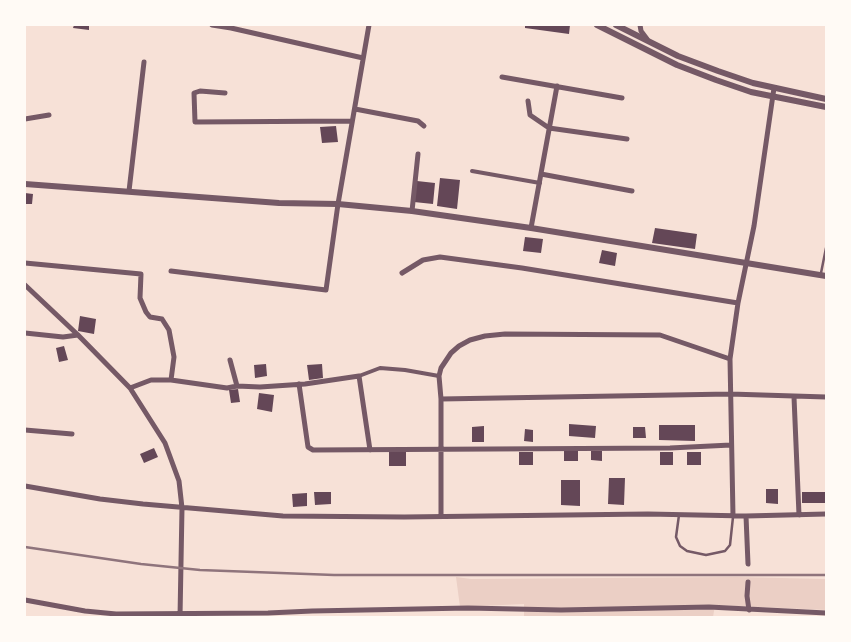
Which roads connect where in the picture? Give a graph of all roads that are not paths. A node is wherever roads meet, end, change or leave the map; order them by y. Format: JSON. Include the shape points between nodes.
{"nodes":[{"id":1,"x":212,"y":25,"type":"edge"},
{"id":2,"x":370,"y":25,"type":"edge"},
{"id":3,"x":596,"y":25,"type":"edge"},
{"id":4,"x":616,"y":25,"type":"edge"},
{"id":5,"x":640,"y":25,"type":"edge"},
{"id":6,"x":649,"y":42,"type":"junction"},
{"id":7,"x":363,"y":58,"type":"junction"},
{"id":8,"x":144,"y":62,"type":"dead end"},
{"id":9,"x":502,"y":77,"type":"dead end"},
{"id":10,"x":557,"y":86,"type":"junction"},
{"id":11,"x":774,"y":88,"type":"junction"},
{"id":12,"x":225,"y":93,"type":"dead end"},
{"id":13,"x":773,"y":97,"type":"junction"},
{"id":14,"x":622,"y":98,"type":"dead end"},
{"id":15,"x":826,"y":99,"type":"edge"},
{"id":16,"x":528,"y":101,"type":"dead end"},
{"id":17,"x":826,"y":108,"type":"edge"},
{"id":18,"x":355,"y":109,"type":"junction"},
{"id":19,"x":49,"y":115,"type":"dead end"},
{"id":20,"x":25,"y":118,"type":"edge"},
{"id":21,"x":352,"y":121,"type":"junction"},
{"id":22,"x":424,"y":126,"type":"dead end"},
{"id":23,"x":549,"y":128,"type":"junction"},
{"id":24,"x":627,"y":139,"type":"dead end"},
{"id":25,"x":418,"y":154,"type":"dead end"},
{"id":26,"x":472,"y":171,"type":"dead end"},
{"id":27,"x":541,"y":174,"type":"junction"},
{"id":28,"x":540,"y":182,"type":"junction"},
{"id":29,"x":25,"y":184,"type":"edge"},
{"id":30,"x":129,"y":191,"type":"junction"},
{"id":31,"x":632,"y":191,"type":"dead end"},
{"id":32,"x":338,"y":204,"type":"junction"},
{"id":33,"x":412,"y":211,"type":"junction"},
{"id":34,"x":531,"y":228,"type":"junction"},
{"id":35,"x":826,"y":248,"type":"edge"},
{"id":36,"x":25,"y":263,"type":"edge"},
{"id":37,"x":748,"y":263,"type":"junction"},
{"id":38,"x":171,"y":271,"type":"dead end"},
{"id":39,"x":402,"y":273,"type":"dead end"},
{"id":40,"x":823,"y":275,"type":"edge"},
{"id":41,"x":25,"y":285,"type":"edge"},
{"id":42,"x":738,"y":303,"type":"junction"},
{"id":43,"x":25,"y":333,"type":"edge"},
{"id":44,"x":78,"y":335,"type":"junction"},
{"id":45,"x":730,"y":359,"type":"junction"},
{"id":46,"x":230,"y":360,"type":"dead end"},
{"id":47,"x":359,"y":376,"type":"junction"},
{"id":48,"x":439,"y":376,"type":"junction"},
{"id":49,"x":171,"y":380,"type":"junction"},
{"id":50,"x":298,"y":384,"type":"junction"},
{"id":51,"x":237,"y":386,"type":"junction"},
{"id":52,"x":130,"y":388,"type":"junction"},
{"id":53,"x":730,"y":394,"type":"junction"},
{"id":54,"x":794,"y":397,"type":"junction"},
{"id":55,"x":826,"y":398,"type":"edge"},
{"id":56,"x":441,"y":399,"type":"junction"},
{"id":57,"x":25,"y":430,"type":"edge"},
{"id":58,"x":72,"y":434,"type":"dead end"},
{"id":59,"x":731,"y":445,"type":"junction"},
{"id":60,"x":440,"y":449,"type":"junction"},
{"id":61,"x":370,"y":450,"type":"junction"},
{"id":62,"x":25,"y":486,"type":"edge"},
{"id":63,"x":182,"y":508,"type":"junction"},
{"id":64,"x":826,"y":514,"type":"edge"},
{"id":65,"x":441,"y":515,"type":"junction"},
{"id":66,"x":679,"y":515,"type":"junction"},
{"id":67,"x":799,"y":515,"type":"junction"},
{"id":68,"x":732,"y":516,"type":"junction"},
{"id":69,"x":746,"y":516,"type":"junction"},
{"id":70,"x":748,"y":564,"type":"dead end"},
{"id":71,"x":748,"y":582,"type":"dead end"},
{"id":72,"x":25,"y":600,"type":"edge"},
{"id":73,"x":749,"y":610,"type":"junction"},
{"id":74,"x":826,"y":613,"type":"edge"},
{"id":75,"x":180,"y":615,"type":"edge"}],
"edges":[{"from":1,"to":7,"type":"street"},
{"from":2,"to":7,"type":"street"},
{"from":3,"to":13,"type":"street","via":[[677,65]]},
{"from":4,"to":6,"type":"street"},
{"from":5,"to":6,"type":"street"},
{"from":6,"to":11,"type":"street","via":[[718,71]]},
{"from":7,"to":18,"type":"street"},
{"from":8,"to":30,"type":"street"},
{"from":9,"to":10,"type":"street"},
{"from":10,"to":14,"type":"street"},
{"from":10,"to":23,"type":"street"},
{"from":11,"to":13,"type":"street"},
{"from":11,"to":15,"type":"street"},
{"from":12,"to":21,"type":"street","via":[[194,93],[195,122]]},
{"from":13,"to":17,"type":"street"},
{"from":13,"to":37,"type":"street"},
{"from":16,"to":23,"type":"street","via":[[530,115]]},
{"from":18,"to":21,"type":"street"},
{"from":18,"to":22,"type":"street","via":[[418,121]]},
{"from":19,"to":20,"type":"street"},
{"from":21,"to":32,"type":"street"},
{"from":23,"to":24,"type":"street"},
{"from":23,"to":27,"type":"street"},
{"from":25,"to":33,"type":"street"},
{"from":26,"to":28,"type":"street"},
{"from":27,"to":28,"type":"street"},
{"from":27,"to":31,"type":"street"},
{"from":28,"to":34,"type":"street"},
{"from":29,"to":30,"type":"street"},
{"from":30,"to":32,"type":"street","via":[[279,203]]},
{"from":32,"to":33,"type":"street"},
{"from":32,"to":38,"type":"street","via":[[326,290]]},
{"from":33,"to":34,"type":"street"},
{"from":34,"to":37,"type":"street"},
{"from":35,"to":40,"type":"lane"},
{"from":36,"to":49,"type":"street","via":[[141,274],[140,298],[146,312],[150,318],[162,319],[169,330],[174,357]]},
{"from":37,"to":40,"type":"street"},
{"from":37,"to":42,"type":"street"},
{"from":39,"to":42,"type":"street","via":[[423,260],[440,257]]},
{"from":41,"to":44,"type":"street"},
{"from":42,"to":45,"type":"street"},
{"from":43,"to":44,"type":"street"},
{"from":44,"to":52,"type":"street"},
{"from":45,"to":48,"type":"street","via":[[660,335],[505,334],[470,340],[460,346],[440,368]]},
{"from":45,"to":53,"type":"street"},
{"from":46,"to":51,"type":"street"},
{"from":47,"to":48,"type":"street","via":[[380,368]]},
{"from":47,"to":50,"type":"street"},
{"from":47,"to":61,"type":"street"},
{"from":48,"to":56,"type":"street"},
{"from":49,"to":51,"type":"street","via":[[215,387]]},
{"from":49,"to":52,"type":"street","via":[[151,380]]},
{"from":50,"to":51,"type":"street"},
{"from":50,"to":61,"type":"street","via":[[310,449]]},
{"from":52,"to":63,"type":"street","via":[[165,443],[179,481]]},
{"from":53,"to":54,"type":"street"},
{"from":53,"to":56,"type":"street"},
{"from":53,"to":59,"type":"street"},
{"from":54,"to":55,"type":"street"},
{"from":54,"to":67,"type":"street"},
{"from":56,"to":60,"type":"street"},
{"from":57,"to":58,"type":"street"},
{"from":59,"to":60,"type":"street"},
{"from":59,"to":68,"type":"street"},
{"from":60,"to":61,"type":"street"},
{"from":60,"to":65,"type":"street"},
{"from":62,"to":63,"type":"street"},
{"from":63,"to":65,"type":"street","via":[[283,516]]},
{"from":63,"to":75,"type":"street"},
{"from":64,"to":67,"type":"street"},
{"from":65,"to":66,"type":"street"},
{"from":66,"to":68,"type":"street"},
{"from":66,"to":68,"type":"lane","via":[[676,537],[680,546],[706,555],[725,551],[730,545]]},
{"from":67,"to":69,"type":"street"},
{"from":68,"to":69,"type":"street"},
{"from":69,"to":70,"type":"street"},
{"from":71,"to":73,"type":"street"},
{"from":72,"to":75,"type":"street","via":[[116,614]]},
{"from":73,"to":74,"type":"street"},
{"from":73,"to":75,"type":"street","via":[[468,608]]}]}
